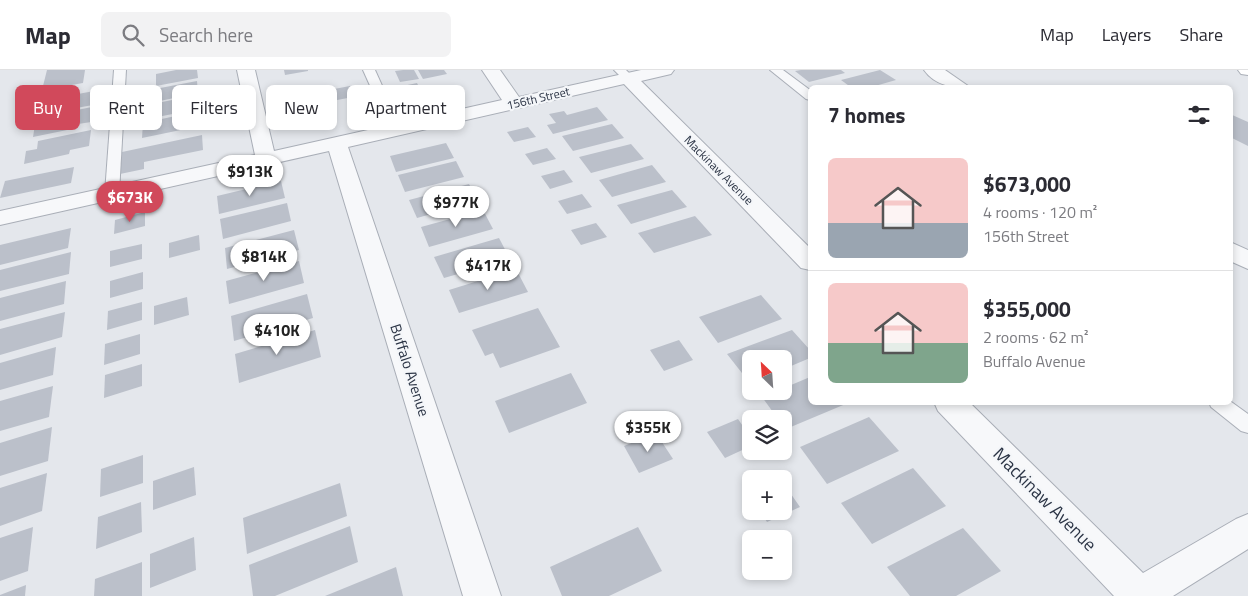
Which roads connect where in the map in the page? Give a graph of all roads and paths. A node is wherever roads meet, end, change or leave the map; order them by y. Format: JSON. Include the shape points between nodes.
{"nodes":[{"id":1,"x":120,"y":70,"type":"edge"},
{"id":2,"x":246,"y":70,"type":"edge"},
{"id":3,"x":369,"y":70,"type":"edge"},
{"id":4,"x":491,"y":70,"type":"edge"},
{"id":5,"x":666,"y":70,"type":"edge"},
{"id":6,"x":776,"y":70,"type":"edge"},
{"id":7,"x":933,"y":70,"type":"edge"},
{"id":8,"x":624,"y":74,"type":"edge"},
{"id":9,"x":376,"y":85,"type":"edge"},
{"id":10,"x":957,"y":85,"type":"edge"},
{"id":11,"x":808,"y":94,"type":"edge"},
{"id":12,"x":514,"y":104,"type":"junction"},
{"id":13,"x":465,"y":115,"type":"edge"},
{"id":14,"x":396,"y":130,"type":"edge"},
{"id":15,"x":337,"y":143,"type":"junction"},
{"id":16,"x":266,"y":159,"type":"junction"},
{"id":17,"x":112,"y":193,"type":"junction"},
{"id":18,"x":0,"y":218,"type":"edge"},
{"id":19,"x":1233,"y":252,"type":"edge"},
{"id":20,"x":808,"y":260,"type":"edge"},
{"id":21,"x":1248,"y":261,"type":"edge"},
{"id":22,"x":952,"y":405,"type":"edge"},
{"id":23,"x":1222,"y":405,"type":"edge"},
{"id":24,"x":1248,"y":425,"type":"edge"},
{"id":25,"x":1248,"y":530,"type":"edge"},
{"id":26,"x":482,"y":596,"type":"edge"},
{"id":27,"x":1140,"y":596,"type":"edge"}],
"edges":[{"from":1,"to":17,"type":"lane"},
{"from":2,"to":16,"type":"street"},
{"from":3,"to":9,"type":"lane"},
{"from":4,"to":12,"type":"street"},
{"from":5,"to":8,"type":"street","name":"156th Street"},
{"from":6,"to":11,"type":"lane"},
{"from":7,"to":10,"type":"street"},
{"from":8,"to":12,"type":"street","name":"156th Street"},
{"from":8,"to":20,"type":"street","name":"Mackinaw Avenue"},
{"from":12,"to":13,"type":"street","name":"156th Street"},
{"from":14,"to":15,"type":"street","name":"156th Street"},
{"from":15,"to":16,"type":"street","name":"156th Street"},
{"from":15,"to":26,"type":"street","name":"Buffalo Avenue"},
{"from":16,"to":17,"type":"street","name":"156th Street"},
{"from":17,"to":18,"type":"street","name":"156th Street"},
{"from":19,"to":21,"type":"street"},
{"from":22,"to":27,"type":"street","name":"Mackinaw Avenue"},
{"from":23,"to":24,"type":"lane"},
{"from":25,"to":27,"type":"street"}]}
